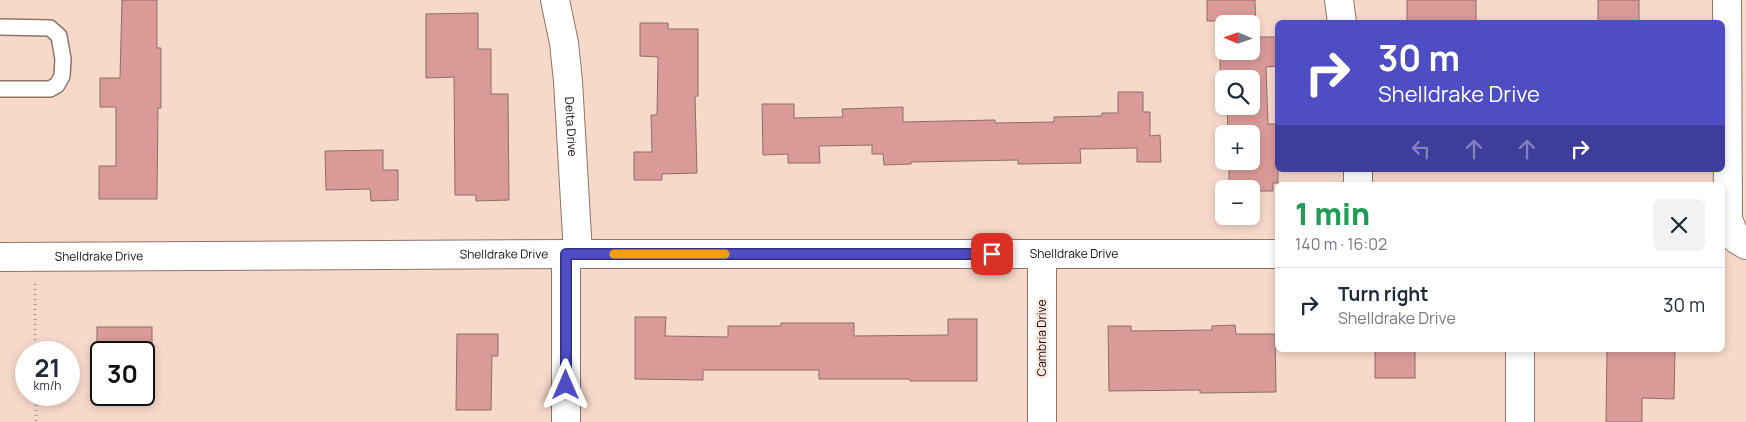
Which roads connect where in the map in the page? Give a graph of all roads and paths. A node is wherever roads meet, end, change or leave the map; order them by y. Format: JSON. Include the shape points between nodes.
{"nodes":[{"id":1,"x":555,"y":0,"type":"edge"},
{"id":2,"x":1339,"y":0,"type":"edge"},
{"id":3,"x":1727,"y":0,"type":"edge"},
{"id":4,"x":1342,"y":20,"type":"edge"},
{"id":5,"x":0,"y":27,"type":"edge"},
{"id":6,"x":0,"y":89,"type":"edge"},
{"id":7,"x":1746,"y":245,"type":"edge"},
{"id":8,"x":572,"y":254,"type":"junction"},
{"id":9,"x":1042,"y":254,"type":"junction"},
{"id":10,"x":1275,"y":254,"type":"edge"},
{"id":11,"x":0,"y":257,"type":"edge"},
{"id":12,"x":35,"y":281,"type":"dead end"},
{"id":13,"x":36,"y":341,"type":"edge"},
{"id":14,"x":1520,"y":352,"type":"edge"},
{"id":15,"x":36,"y":406,"type":"edge"},
{"id":16,"x":36,"y":422,"type":"edge"},
{"id":17,"x":566,"y":422,"type":"edge"},
{"id":18,"x":1042,"y":422,"type":"edge"},
{"id":19,"x":1520,"y":422,"type":"edge"}],
"edges":[{"from":1,"to":8,"type":"street","name":"Delta Drive","via":[[568,82]]},
{"from":2,"to":4,"type":"street"},
{"from":3,"to":7,"type":"street","via":[[1728,219],[1736,239]]},
{"from":5,"to":6,"type":"lane","via":[[50,28],[59,36],[64,59],[62,76],[50,89]]},
{"from":8,"to":9,"type":"street","name":"Shelldrake Drive"},
{"from":8,"to":11,"type":"street","name":"Shelldrake Drive"},
{"from":8,"to":17,"type":"street","name":"Delta Drive"},
{"from":9,"to":10,"type":"street","name":"Shelldrake Drive"},
{"from":9,"to":18,"type":"street","name":"Cambria Drive"},
{"from":12,"to":13,"type":"path"},
{"from":14,"to":19,"type":"street"},
{"from":15,"to":16,"type":"path"}]}
